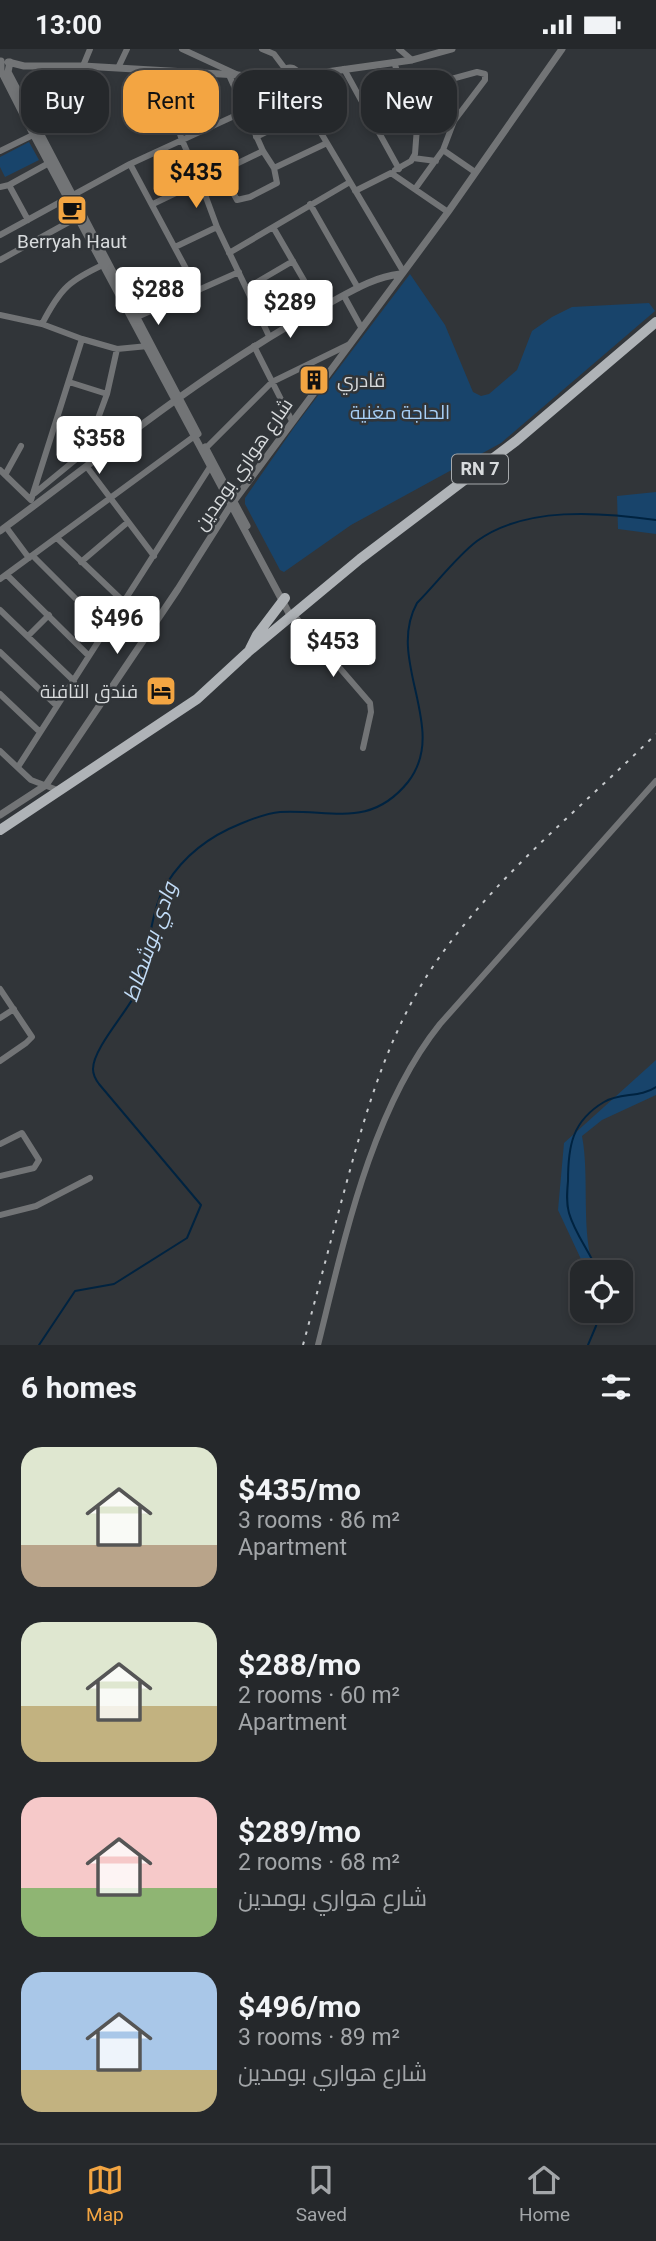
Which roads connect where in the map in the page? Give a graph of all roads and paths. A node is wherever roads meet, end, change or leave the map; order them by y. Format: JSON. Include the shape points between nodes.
{"nodes":[{"id":1,"x":90,"y":49,"type":"edge"},
{"id":2,"x":127,"y":49,"type":"edge"},
{"id":3,"x":182,"y":49,"type":"edge"},
{"id":4,"x":262,"y":49,"type":"edge"},
{"id":5,"x":399,"y":49,"type":"edge"},
{"id":6,"x":452,"y":49,"type":"edge"},
{"id":7,"x":559,"y":51,"type":"edge"},
{"id":8,"x":275,"y":52,"type":"edge"},
{"id":9,"x":433,"y":52,"type":"edge"},
{"id":10,"x":412,"y":60,"type":"junction"},
{"id":11,"x":3,"y":61,"type":"edge"},
{"id":12,"x":394,"y":62,"type":"junction"},
{"id":13,"x":24,"y":66,"type":"junction"},
{"id":14,"x":83,"y":66,"type":"junction"},
{"id":15,"x":118,"y":68,"type":"junction"},
{"id":16,"x":344,"y":69,"type":"junction"},
{"id":17,"x":145,"y":70,"type":"edge"},
{"id":18,"x":284,"y":70,"type":"edge"},
{"id":19,"x":340,"y":70,"type":"edge"},
{"id":20,"x":397,"y":70,"type":"edge"},
{"id":21,"x":3,"y":71,"type":"edge"},
{"id":22,"x":233,"y":73,"type":"edge"},
{"id":23,"x":219,"y":74,"type":"edge"},
{"id":24,"x":229,"y":75,"type":"junction"},
{"id":25,"x":233,"y":75,"type":"edge"},
{"id":26,"x":457,"y":77,"type":"edge"},
{"id":27,"x":233,"y":84,"type":"edge"},
{"id":28,"x":361,"y":99,"type":"edge"},
{"id":29,"x":21,"y":105,"type":"edge"},
{"id":30,"x":233,"y":116,"type":"edge"},
{"id":31,"x":457,"y":117,"type":"edge"},
{"id":32,"x":36,"y":133,"type":"junction"},
{"id":33,"x":179,"y":133,"type":"edge"},
{"id":34,"x":254,"y":133,"type":"edge"},
{"id":35,"x":264,"y":133,"type":"edge"},
{"id":36,"x":321,"y":133,"type":"edge"},
{"id":37,"x":379,"y":133,"type":"edge"},
{"id":38,"x":415,"y":133,"type":"edge"},
{"id":39,"x":449,"y":133,"type":"edge"},
{"id":40,"x":256,"y":137,"type":"junction"},
{"id":41,"x":181,"y":140,"type":"junction"},
{"id":42,"x":327,"y":143,"type":"junction"},
{"id":43,"x":443,"y":150,"type":"junction"},
{"id":44,"x":0,"y":151,"type":"edge"},
{"id":45,"x":263,"y":151,"type":"junction"},
{"id":46,"x":413,"y":158,"type":"junction"},
{"id":47,"x":436,"y":161,"type":"junction"},
{"id":48,"x":49,"y":163,"type":"junction"},
{"id":49,"x":130,"y":164,"type":"junction"},
{"id":50,"x":274,"y":168,"type":"junction"},
{"id":51,"x":399,"y":169,"type":"junction"},
{"id":52,"x":221,"y":170,"type":"junction"},
{"id":53,"x":475,"y":172,"type":"junction"},
{"id":54,"x":391,"y":173,"type":"junction"},
{"id":55,"x":200,"y":181,"type":"junction"},
{"id":56,"x":350,"y":182,"type":"junction"},
{"id":57,"x":3,"y":187,"type":"edge"},
{"id":58,"x":415,"y":189,"type":"junction"},
{"id":59,"x":355,"y":191,"type":"junction"},
{"id":60,"x":70,"y":196,"type":"junction"},
{"id":61,"x":153,"y":204,"type":"junction"},
{"id":62,"x":310,"y":204,"type":"junction"},
{"id":63,"x":448,"y":212,"type":"junction"},
{"id":64,"x":78,"y":217,"type":"junction"},
{"id":65,"x":28,"y":220,"type":"junction"},
{"id":66,"x":217,"y":227,"type":"junction"},
{"id":67,"x":272,"y":227,"type":"junction"},
{"id":68,"x":0,"y":235,"type":"edge"},
{"id":69,"x":175,"y":247,"type":"junction"},
{"id":70,"x":229,"y":253,"type":"junction"},
{"id":71,"x":0,"y":260,"type":"edge"},
{"id":72,"x":293,"y":261,"type":"junction"},
{"id":73,"x":106,"y":264,"type":"junction"},
{"id":74,"x":239,"y":272,"type":"junction"},
{"id":75,"x":401,"y":273,"type":"junction"},
{"id":76,"x":247,"y":288,"type":"junction"},
{"id":77,"x":358,"y":288,"type":"junction"},
{"id":78,"x":198,"y":291,"type":"junction"},
{"id":79,"x":344,"y":296,"type":"junction"},
{"id":80,"x":320,"y":308,"type":"junction"},
{"id":81,"x":0,"y":316,"type":"edge"},
{"id":82,"x":137,"y":317,"type":"junction"},
{"id":83,"x":656,"y":322,"type":"edge"},
{"id":84,"x":42,"y":324,"type":"junction"},
{"id":85,"x":361,"y":327,"type":"junction"},
{"id":86,"x":269,"y":336,"type":"junction"},
{"id":87,"x":82,"y":339,"type":"junction"},
{"id":88,"x":349,"y":344,"type":"junction"},
{"id":89,"x":148,"y":346,"type":"junction"},
{"id":90,"x":254,"y":346,"type":"junction"},
{"id":91,"x":117,"y":349,"type":"junction"},
{"id":92,"x":69,"y":382,"type":"junction"},
{"id":93,"x":272,"y":382,"type":"junction"},
{"id":94,"x":107,"y":394,"type":"junction"},
{"id":95,"x":178,"y":399,"type":"junction"},
{"id":96,"x":292,"y":421,"type":"junction"},
{"id":97,"x":196,"y":435,"type":"junction"},
{"id":98,"x":21,"y":446,"type":"dead end"},
{"id":99,"x":206,"y":448,"type":"junction"},
{"id":100,"x":86,"y":451,"type":"junction"},
{"id":101,"x":101,"y":457,"type":"junction"},
{"id":102,"x":87,"y":467,"type":"junction"},
{"id":103,"x":210,"y":467,"type":"junction"},
{"id":104,"x":3,"y":472,"type":"edge"},
{"id":105,"x":111,"y":498,"type":"junction"},
{"id":106,"x":33,"y":499,"type":"junction"},
{"id":107,"x":233,"y":503,"type":"junction"},
{"id":108,"x":128,"y":522,"type":"junction"},
{"id":109,"x":3,"y":529,"type":"edge"},
{"id":110,"x":57,"y":537,"type":"junction"},
{"id":111,"x":154,"y":556,"type":"junction"},
{"id":112,"x":31,"y":557,"type":"junction"},
{"id":113,"x":81,"y":562,"type":"junction"},
{"id":114,"x":7,"y":575,"type":"junction"},
{"id":115,"x":0,"y":579,"type":"edge"},
{"id":116,"x":284,"y":600,"type":"junction"},
{"id":117,"x":124,"y":605,"type":"junction"},
{"id":118,"x":0,"y":610,"type":"edge"},
{"id":119,"x":294,"y":613,"type":"junction"},
{"id":120,"x":49,"y":615,"type":"junction"},
{"id":121,"x":153,"y":626,"type":"junction"},
{"id":122,"x":107,"y":630,"type":"junction"},
{"id":123,"x":28,"y":636,"type":"junction"},
{"id":124,"x":0,"y":652,"type":"edge"},
{"id":125,"x":248,"y":652,"type":"junction"},
{"id":126,"x":89,"y":656,"type":"junction"},
{"id":127,"x":6,"y":658,"type":"junction"},
{"id":128,"x":0,"y":666,"type":"edge"},
{"id":129,"x":74,"y":681,"type":"junction"},
{"id":130,"x":0,"y":694,"type":"edge"},
{"id":131,"x":57,"y":706,"type":"junction"},
{"id":132,"x":40,"y":732,"type":"junction"},
{"id":133,"x":363,"y":748,"type":"dead end"},
{"id":134,"x":0,"y":751,"type":"edge"},
{"id":135,"x":3,"y":759,"type":"edge"},
{"id":136,"x":18,"y":767,"type":"junction"},
{"id":137,"x":31,"y":780,"type":"junction"},
{"id":138,"x":656,"y":781,"type":"edge"},
{"id":139,"x":46,"y":785,"type":"junction"},
{"id":140,"x":60,"y":791,"type":"junction"},
{"id":141,"x":33,"y":794,"type":"junction"},
{"id":142,"x":0,"y":815,"type":"edge"},
{"id":143,"x":0,"y":831,"type":"edge"},
{"id":144,"x":0,"y":989,"type":"edge"},
{"id":145,"x":14,"y":1009,"type":"junction"},
{"id":146,"x":0,"y":1018,"type":"edge"},
{"id":147,"x":0,"y":1061,"type":"edge"},
{"id":148,"x":0,"y":1144,"type":"edge"},
{"id":149,"x":0,"y":1176,"type":"edge"},
{"id":150,"x":90,"y":1178,"type":"dead end"},
{"id":151,"x":0,"y":1215,"type":"edge"},
{"id":152,"x":318,"y":1345,"type":"edge"}],
"edges":[{"from":1,"to":14,"type":"street"},
{"from":2,"to":15,"type":"street"},
{"from":3,"to":22,"type":"street"},
{"from":4,"to":8,"type":"street"},
{"from":5,"to":10,"type":"street"},
{"from":6,"to":9,"type":"street"},
{"from":7,"to":53,"type":"street","name":"شارع هواري بومدين"},
{"from":8,"to":18,"type":"street"},
{"from":9,"to":10,"type":"street"},
{"from":10,"to":12,"type":"street"},
{"from":11,"to":13,"type":"street"},
{"from":11,"to":21,"type":"street"},
{"from":12,"to":16,"type":"street"},
{"from":12,"to":20,"type":"street"},
{"from":13,"to":14,"type":"street"},
{"from":13,"to":21,"type":"street"},
{"from":14,"to":15,"type":"street"},
{"from":15,"to":17,"type":"street"},
{"from":16,"to":19,"type":"street"},
{"from":16,"to":28,"type":"street"},
{"from":21,"to":29,"type":"street"},
{"from":23,"to":24,"type":"street"},
{"from":24,"to":25,"type":"street"},
{"from":24,"to":27,"type":"street"},
{"from":26,"to":31,"type":"street","via":[[485,74]]},
{"from":30,"to":41,"type":"street"},
{"from":32,"to":44,"type":"street"},
{"from":32,"to":48,"type":"street"},
{"from":32,"to":60,"type":"street"},
{"from":33,"to":41,"type":"street"},
{"from":34,"to":40,"type":"street"},
{"from":35,"to":40,"type":"street"},
{"from":36,"to":42,"type":"street"},
{"from":37,"to":51,"type":"street"},
{"from":38,"to":46,"type":"street"},
{"from":39,"to":43,"type":"street"},
{"from":40,"to":45,"type":"street"},
{"from":41,"to":49,"type":"street"},
{"from":41,"to":55,"type":"street"},
{"from":42,"to":50,"type":"street"},
{"from":42,"to":56,"type":"street"},
{"from":43,"to":47,"type":"street"},
{"from":43,"to":53,"type":"street"},
{"from":45,"to":50,"type":"street"},
{"from":45,"to":52,"type":"street"},
{"from":46,"to":47,"type":"street"},
{"from":46,"to":51,"type":"street"},
{"from":47,"to":58,"type":"street"},
{"from":48,"to":57,"type":"street"},
{"from":48,"to":60,"type":"street"},
{"from":49,"to":60,"type":"street"},
{"from":49,"to":61,"type":"street"},
{"from":50,"to":52,"type":"street","via":[[277,183],[241,200],[235,198]]},
{"from":51,"to":54,"type":"street"},
{"from":52,"to":55,"type":"street"},
{"from":53,"to":63,"type":"street","name":"شارع هواري بومدين"},
{"from":54,"to":58,"type":"street"},
{"from":54,"to":59,"type":"street"},
{"from":55,"to":61,"type":"street"},
{"from":55,"to":66,"type":"street"},
{"from":56,"to":59,"type":"street"},
{"from":56,"to":62,"type":"street"},
{"from":57,"to":65,"type":"street"},
{"from":58,"to":63,"type":"street"},
{"from":59,"to":75,"type":"street"},
{"from":60,"to":64,"type":"street"},
{"from":60,"to":65,"type":"street"},
{"from":60,"to":73,"type":"street"},
{"from":61,"to":69,"type":"street"},
{"from":62,"to":67,"type":"street"},
{"from":62,"to":77,"type":"street"},
{"from":63,"to":75,"type":"street","name":"شارع هواري بومدين"},
{"from":64,"to":71,"type":"street"},
{"from":64,"to":73,"type":"street"},
{"from":65,"to":68,"type":"street"},
{"from":66,"to":69,"type":"street"},
{"from":66,"to":70,"type":"street"},
{"from":67,"to":70,"type":"street"},
{"from":67,"to":72,"type":"street"},
{"from":69,"to":78,"type":"street"},
{"from":70,"to":74,"type":"street"},
{"from":72,"to":76,"type":"street"},
{"from":72,"to":80,"type":"street"},
{"from":73,"to":82,"type":"street"},
{"from":73,"to":84,"type":"street","via":[[65,286]]},
{"from":73,"to":89,"type":"street"},
{"from":74,"to":76,"type":"street"},
{"from":74,"to":78,"type":"street"},
{"from":75,"to":77,"type":"street"},
{"from":75,"to":85,"type":"street","name":"شارع هواري بومدين"},
{"from":76,"to":86,"type":"street"},
{"from":77,"to":79,"type":"street"},
{"from":78,"to":82,"type":"street"},
{"from":79,"to":80,"type":"street"},
{"from":79,"to":85,"type":"street"},
{"from":80,"to":86,"type":"street"},
{"from":81,"to":84,"type":"street"},
{"from":82,"to":89,"type":"street"},
{"from":83,"to":119,"type":"main road","number":"RN 7","via":[[516,441]]},
{"from":84,"to":87,"type":"street"},
{"from":85,"to":88,"type":"street","name":"شارع هواري بومدين"},
{"from":86,"to":90,"type":"street"},
{"from":87,"to":91,"type":"street"},
{"from":87,"to":92,"type":"street"},
{"from":88,"to":93,"type":"street"},
{"from":88,"to":96,"type":"street","name":"شارع هواري بومدين"},
{"from":89,"to":91,"type":"street"},
{"from":89,"to":95,"type":"street"},
{"from":90,"to":93,"type":"street"},
{"from":90,"to":95,"type":"street"},
{"from":91,"to":94,"type":"street"},
{"from":92,"to":94,"type":"street"},
{"from":92,"to":106,"type":"street"},
{"from":93,"to":96,"type":"street"},
{"from":93,"to":99,"type":"street"},
{"from":94,"to":100,"type":"street"},
{"from":95,"to":97,"type":"street"},
{"from":95,"to":101,"type":"street"},
{"from":96,"to":107,"type":"street","name":"شارع هواري بومدين"},
{"from":97,"to":99,"type":"street"},
{"from":97,"to":103,"type":"street"},
{"from":97,"to":105,"type":"street"},
{"from":98,"to":104,"type":"street"},
{"from":99,"to":107,"type":"street"},
{"from":100,"to":101,"type":"street"},
{"from":100,"to":106,"type":"street"},
{"from":101,"to":102,"type":"street"},
{"from":102,"to":105,"type":"street"},
{"from":102,"to":106,"type":"street"},
{"from":103,"to":107,"type":"street"},
{"from":103,"to":111,"type":"street"},
{"from":104,"to":106,"type":"street"},
{"from":105,"to":108,"type":"street"},
{"from":105,"to":110,"type":"street"},
{"from":106,"to":109,"type":"street"},
{"from":107,"to":116,"type":"street"},
{"from":107,"to":121,"type":"street","name":"شارع هواري بومدين"},
{"from":108,"to":111,"type":"street"},
{"from":108,"to":113,"type":"street"},
{"from":109,"to":112,"type":"street"},
{"from":110,"to":112,"type":"street"},
{"from":110,"to":113,"type":"street"},
{"from":111,"to":117,"type":"street"},
{"from":112,"to":114,"type":"street"},
{"from":112,"to":122,"type":"street"},
{"from":113,"to":117,"type":"street"},
{"from":114,"to":115,"type":"street"},
{"from":114,"to":120,"type":"street"},
{"from":116,"to":119,"type":"street"},
{"from":116,"to":125,"type":"main road"},
{"from":117,"to":121,"type":"street"},
{"from":117,"to":122,"type":"street"},
{"from":118,"to":123,"type":"street"},
{"from":119,"to":125,"type":"main road","number":"RN 7"},
{"from":119,"to":133,"type":"street","via":[[370,703]]},
{"from":120,"to":123,"type":"street"},
{"from":120,"to":126,"type":"street"},
{"from":121,"to":139,"type":"street","name":"شارع هواري بومدين"},
{"from":122,"to":126,"type":"street"},
{"from":123,"to":129,"type":"street"},
{"from":124,"to":127,"type":"street"},
{"from":125,"to":140,"type":"main road","number":"RN 7","via":[[197,699]]},
{"from":126,"to":129,"type":"street"},
{"from":127,"to":128,"type":"street"},
{"from":127,"to":131,"type":"street"},
{"from":129,"to":131,"type":"street"},
{"from":130,"to":132,"type":"street"},
{"from":131,"to":132,"type":"street"},
{"from":132,"to":136,"type":"street"},
{"from":134,"to":135,"type":"street"},
{"from":135,"to":136,"type":"street"},
{"from":136,"to":137,"type":"street"},
{"from":137,"to":139,"type":"street"},
{"from":137,"to":141,"type":"street"},
{"from":138,"to":152,"type":"street","via":[[422,1048],[372,1151]]},
{"from":139,"to":140,"type":"street"},
{"from":139,"to":141,"type":"street","name":"شارع هواري بومدين"},
{"from":140,"to":143,"type":"main road","number":"RN 7"},
{"from":141,"to":142,"type":"street","name":"شارع هواري بومدين"},
{"from":144,"to":145,"type":"street"},
{"from":145,"to":146,"type":"street"},
{"from":145,"to":147,"type":"street","via":[[32,1037]]},
{"from":148,"to":149,"type":"street","via":[[22,1133],[39,1160],[34,1168]]},
{"from":150,"to":151,"type":"street","via":[[36,1206]]}]}
